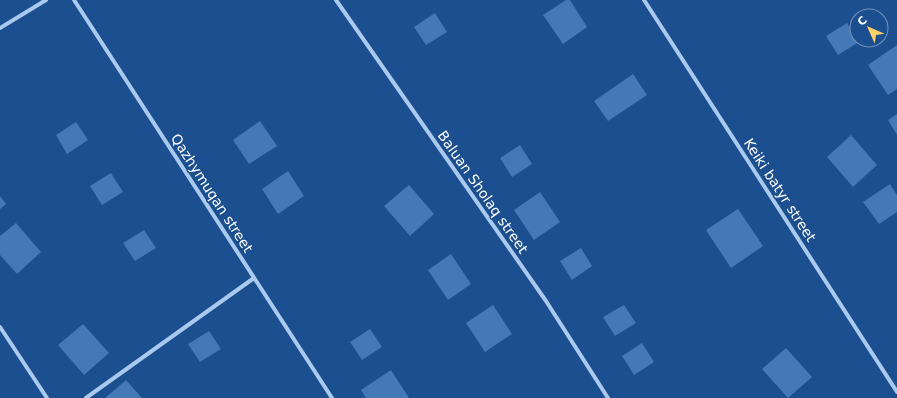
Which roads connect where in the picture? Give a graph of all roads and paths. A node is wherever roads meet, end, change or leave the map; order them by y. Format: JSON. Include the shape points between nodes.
{"nodes":[{"id":1,"x":46,"y":0,"type":"edge"},
{"id":2,"x":74,"y":0,"type":"edge"},
{"id":3,"x":336,"y":0,"type":"edge"},
{"id":4,"x":644,"y":0,"type":"edge"},
{"id":5,"x":0,"y":28,"type":"edge"},
{"id":6,"x":254,"y":278,"type":"junction"},
{"id":7,"x":0,"y":327,"type":"edge"},
{"id":8,"x":897,"y":392,"type":"edge"},
{"id":9,"x":47,"y":398,"type":"edge"},
{"id":10,"x":86,"y":398,"type":"edge"},
{"id":11,"x":332,"y":398,"type":"edge"},
{"id":12,"x":608,"y":398,"type":"edge"}],
"edges":[{"from":1,"to":5,"type":"street"},
{"from":2,"to":6,"type":"street","name":"Qazhymuqan street"},
{"from":3,"to":12,"type":"street","name":"Baluan Sholaq street","via":[[546,301]]},
{"from":4,"to":8,"type":"street","name":"Keiki batyr street"},
{"from":6,"to":10,"type":"street"},
{"from":6,"to":11,"type":"street","name":"Qazhymuqan street"},
{"from":7,"to":9,"type":"street"}]}
